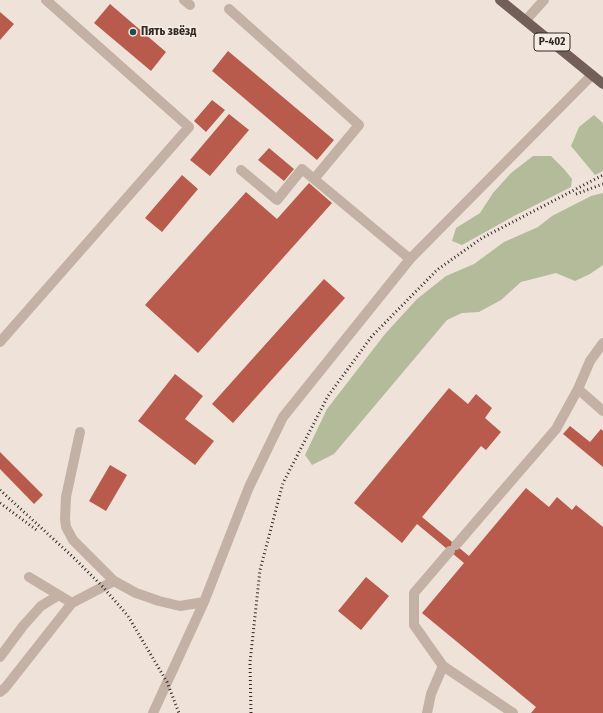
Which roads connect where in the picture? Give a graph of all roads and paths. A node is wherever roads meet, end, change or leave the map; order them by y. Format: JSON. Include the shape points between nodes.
{"nodes":[{"id":1,"x":46,"y":0,"type":"edge"},
{"id":2,"x":500,"y":0,"type":"edge"},
{"id":3,"x":544,"y":0,"type":"edge"},
{"id":4,"x":229,"y":9,"type":"dead end"},
{"id":5,"x":526,"y":20,"type":"junction"},
{"id":6,"x":592,"y":75,"type":"junction"},
{"id":7,"x":603,"y":84,"type":"edge"},
{"id":8,"x":241,"y":170,"type":"dead end"},
{"id":9,"x":314,"y":179,"type":"junction"},
{"id":10,"x":410,"y":259,"type":"junction"},
{"id":11,"x":0,"y":342,"type":"edge"},
{"id":12,"x":603,"y":343,"type":"edge"},
{"id":13,"x":578,"y":389,"type":"junction"},
{"id":14,"x":603,"y":410,"type":"edge"},
{"id":15,"x":80,"y":432,"type":"dead end"},
{"id":16,"x":29,"y":577,"type":"dead end"},
{"id":17,"x":114,"y":581,"type":"junction"},
{"id":18,"x":59,"y":595,"type":"junction"},
{"id":19,"x":204,"y":602,"type":"junction"},
{"id":20,"x":72,"y":603,"type":"junction"},
{"id":21,"x":0,"y":657,"type":"edge"},
{"id":22,"x":444,"y":666,"type":"junction"},
{"id":23,"x":0,"y":692,"type":"edge"},
{"id":24,"x":153,"y":713,"type":"edge"},
{"id":25,"x":427,"y":713,"type":"edge"},
{"id":26,"x":513,"y":713,"type":"edge"}],
"edges":[{"from":1,"to":11,"type":"street","via":[[189,127]]},
{"from":2,"to":5,"type":"main road","number":"Р-402"},
{"from":3,"to":5,"type":"street"},
{"from":4,"to":9,"type":"street","via":[[359,125]]},
{"from":5,"to":6,"type":"main road","number":"Р-402"},
{"from":6,"to":7,"type":"main road","number":"Р-402"},
{"from":6,"to":10,"type":"street"},
{"from":8,"to":9,"type":"street","via":[[277,200],[302,169]]},
{"from":9,"to":10,"type":"street"},
{"from":10,"to":19,"type":"street","via":[[283,418],[249,487]]},
{"from":12,"to":13,"type":"street","via":[[590,361]]},
{"from":13,"to":14,"type":"street"},
{"from":13,"to":22,"type":"street","via":[[556,429],[414,593],[414,625]]},
{"from":15,"to":17,"type":"street","via":[[66,497],[64,519],[73,540]]},
{"from":16,"to":18,"type":"street"},
{"from":17,"to":19,"type":"street","via":[[136,593],[180,606]]},
{"from":17,"to":20,"type":"street"},
{"from":18,"to":20,"type":"street"},
{"from":18,"to":21,"type":"street","via":[[41,606]]},
{"from":19,"to":24,"type":"street"},
{"from":20,"to":23,"type":"street"},
{"from":22,"to":25,"type":"street","via":[[430,694]]},
{"from":22,"to":26,"type":"street"}]}
